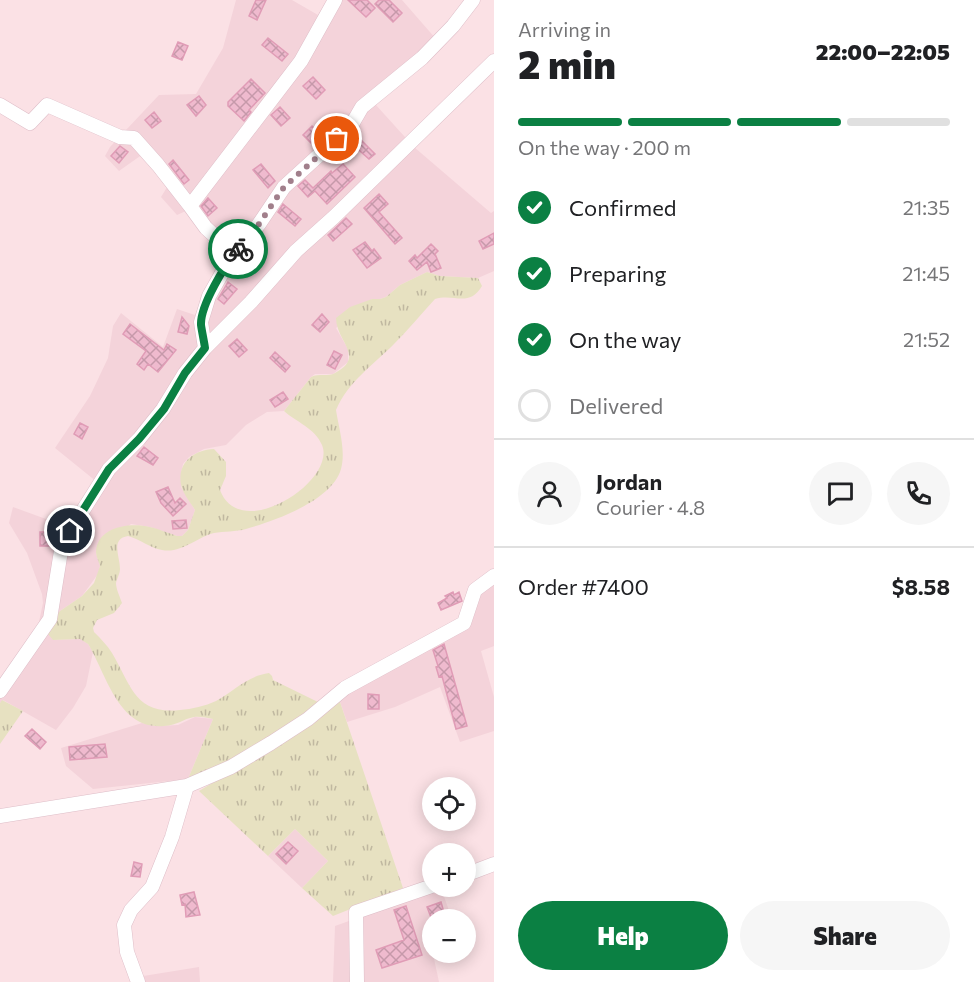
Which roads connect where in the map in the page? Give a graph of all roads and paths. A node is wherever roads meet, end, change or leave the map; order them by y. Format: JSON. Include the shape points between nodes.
{"nodes":[{"id":1,"x":335,"y":0,"type":"edge"},
{"id":2,"x":473,"y":0,"type":"edge"},
{"id":3,"x":494,"y":61,"type":"edge"},
{"id":4,"x":0,"y":105,"type":"edge"},
{"id":5,"x":190,"y":206,"type":"junction"},
{"id":6,"x":230,"y":259,"type":"junction"},
{"id":7,"x":205,"y":348,"type":"junction"},
{"id":8,"x":494,"y":576,"type":"edge"},
{"id":9,"x":0,"y":691,"type":"edge"},
{"id":10,"x":187,"y":786,"type":"junction"},
{"id":11,"x":0,"y":816,"type":"edge"},
{"id":12,"x":494,"y":864,"type":"edge"},
{"id":13,"x":476,"y":871,"type":"edge"},
{"id":14,"x":422,"y":889,"type":"edge"},
{"id":15,"x":138,"y":982,"type":"edge"},
{"id":16,"x":357,"y":982,"type":"edge"}],
"edges":[{"from":1,"to":5,"type":"street","via":[[301,61]]},
{"from":2,"to":6,"type":"street","via":[[422,58],[362,107],[351,126],[284,187]]},
{"from":3,"to":7,"type":"street","via":[[296,251]]},
{"from":4,"to":5,"type":"street","via":[[30,123],[47,105],[120,137],[134,138]]},
{"from":5,"to":6,"type":"street","via":[[229,249]]},
{"from":6,"to":7,"type":"street","via":[[209,296],[201,322]]},
{"from":7,"to":9,"type":"street","via":[[164,409],[109,469],[70,531],[62,551],[50,619]]},
{"from":8,"to":10,"type":"street","via":[[475,590],[464,623],[345,688],[308,719],[231,767]]},
{"from":10,"to":11,"type":"street"},
{"from":10,"to":15,"type":"street","via":[[152,886],[131,910],[124,925],[127,952]]},
{"from":12,"to":13,"type":"street"},
{"from":14,"to":16,"type":"street","via":[[356,912]]}]}
